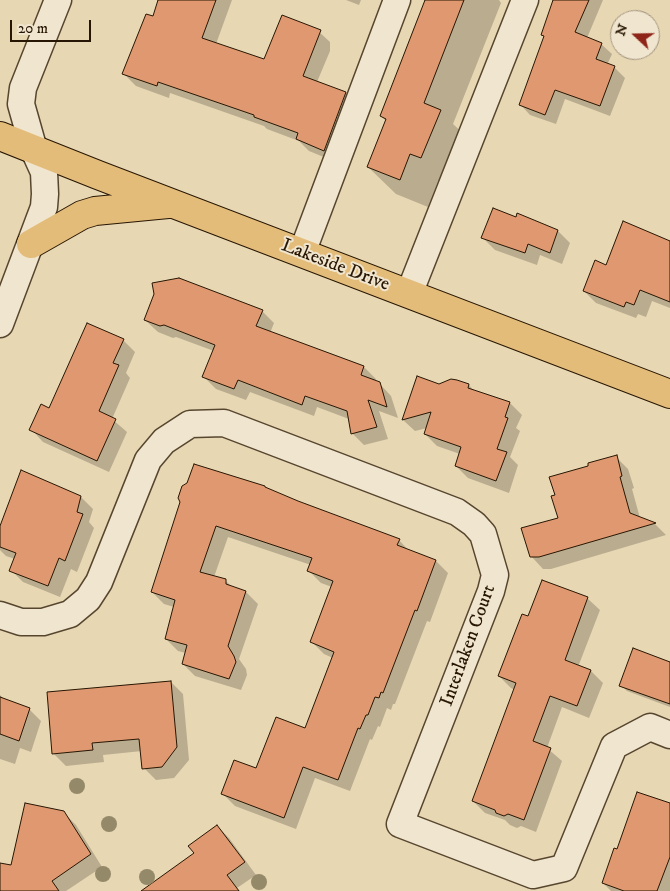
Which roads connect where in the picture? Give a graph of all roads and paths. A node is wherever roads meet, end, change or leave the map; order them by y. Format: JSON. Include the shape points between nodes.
{"nodes":[{"id":1,"x":58,"y":0,"type":"edge"},
{"id":2,"x":397,"y":0,"type":"edge"},
{"id":3,"x":525,"y":0,"type":"edge"},
{"id":4,"x":0,"y":136,"type":"edge"},
{"id":5,"x":34,"y":150,"type":"junction"},
{"id":6,"x":174,"y":204,"type":"junction"},
{"id":7,"x":30,"y":244,"type":"junction"},
{"id":8,"x":302,"y":253,"type":"junction"},
{"id":9,"x":409,"y":294,"type":"junction"},
{"id":10,"x":0,"y":324,"type":"edge"},
{"id":11,"x":670,"y":394,"type":"edge"},
{"id":12,"x":0,"y":615,"type":"edge"},
{"id":13,"x":670,"y":735,"type":"edge"}],
"edges":[{"from":1,"to":5,"type":"street","via":[[23,88],[21,104]]},
{"from":2,"to":8,"type":"street"},
{"from":3,"to":9,"type":"street"},
{"from":4,"to":5,"type":"main road","name":"Lakeside Drive"},
{"from":5,"to":6,"type":"main road","name":"Lakeside Drive"},
{"from":5,"to":7,"type":"street","via":[[44,172],[45,194],[44,207]]},
{"from":6,"to":7,"type":"main road","via":[[95,211]]},
{"from":6,"to":8,"type":"main road","name":"Lakeside Drive"},
{"from":7,"to":10,"type":"street"},
{"from":8,"to":9,"type":"main road","name":"Lakeside Drive"},
{"from":9,"to":11,"type":"main road","name":"Lakeside Drive"},
{"from":12,"to":13,"type":"street","name":"Interlaken Court","via":[[21,622],[43,622],[70,614],[88,599],[99,582],[148,460],[164,440],[190,424],[224,424],[457,512],[484,534],[495,575],[491,591],[400,824],[533,875],[564,868],[614,746],[650,727]]}]}
